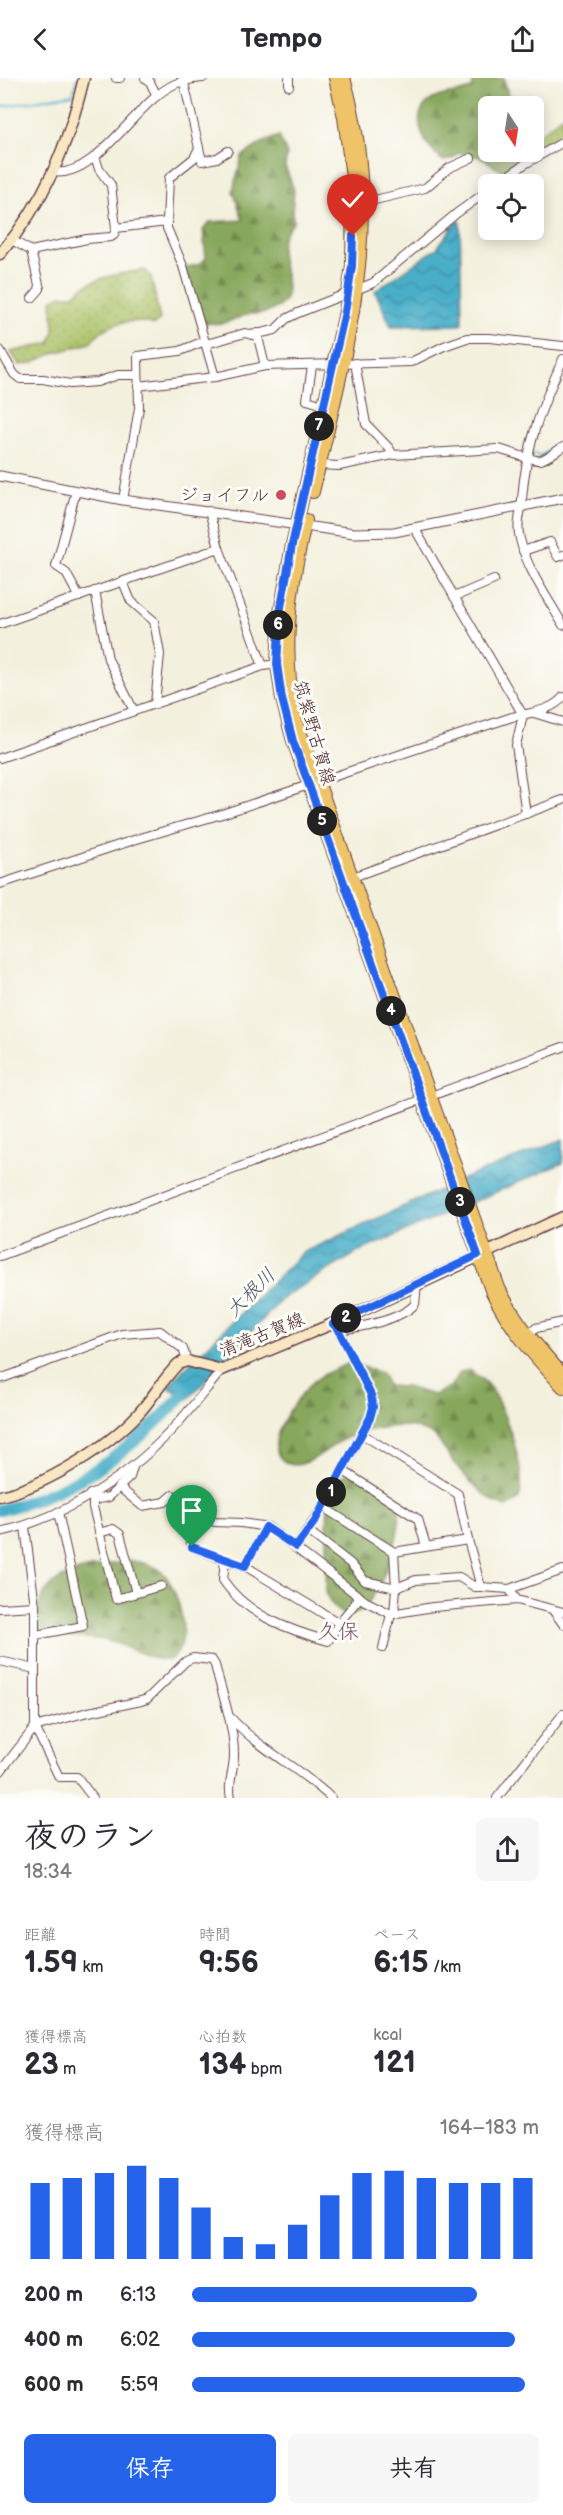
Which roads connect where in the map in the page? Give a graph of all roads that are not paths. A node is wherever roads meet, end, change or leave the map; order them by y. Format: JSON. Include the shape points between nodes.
{"nodes":[{"id":1,"x":84,"y":78,"type":"edge"},
{"id":2,"x":116,"y":78,"type":"edge"},
{"id":3,"x":120,"y":78,"type":"edge"},
{"id":4,"x":145,"y":78,"type":"edge"},
{"id":5,"x":203,"y":78,"type":"edge"},
{"id":6,"x":335,"y":78,"type":"edge"},
{"id":7,"x":344,"y":78,"type":"edge"},
{"id":8,"x":182,"y":80,"type":"edge"},
{"id":9,"x":157,"y":96,"type":"junction"},
{"id":10,"x":563,"y":142,"type":"edge"},
{"id":11,"x":199,"y":148,"type":"junction"},
{"id":12,"x":228,"y":151,"type":"dead end"},
{"id":13,"x":95,"y":156,"type":"junction"},
{"id":14,"x":471,"y":158,"type":"dead end"},
{"id":15,"x":53,"y":172,"type":"junction"},
{"id":16,"x":510,"y":174,"type":"edge"},
{"id":17,"x":478,"y":198,"type":"edge"},
{"id":18,"x":358,"y":204,"type":"junction"},
{"id":19,"x":167,"y":222,"type":"junction"},
{"id":20,"x":116,"y":228,"type":"junction"},
{"id":21,"x":12,"y":240,"type":"junction"},
{"id":22,"x":30,"y":251,"type":"junction"},
{"id":23,"x":0,"y":254,"type":"edge"},
{"id":24,"x":353,"y":291,"type":"junction"},
{"id":25,"x":32,"y":298,"type":"dead end"},
{"id":26,"x":257,"y":333,"type":"junction"},
{"id":27,"x":206,"y":342,"type":"junction"},
{"id":28,"x":563,"y":346,"type":"edge"},
{"id":29,"x":0,"y":350,"type":"edge"},
{"id":30,"x":563,"y":359,"type":"edge"},
{"id":31,"x":344,"y":364,"type":"junction"},
{"id":32,"x":265,"y":366,"type":"junction"},
{"id":33,"x":312,"y":366,"type":"junction"},
{"id":34,"x":138,"y":375,"type":"junction"},
{"id":35,"x":215,"y":377,"type":"junction"},
{"id":36,"x":138,"y":386,"type":"junction"},
{"id":37,"x":324,"y":405,"type":"junction"},
{"id":38,"x":563,"y":447,"type":"edge"},
{"id":39,"x":393,"y":455,"type":"junction"},
{"id":40,"x":527,"y":457,"type":"junction"},
{"id":41,"x":320,"y":465,"type":"junction"},
{"id":42,"x":0,"y":476,"type":"edge"},
{"id":43,"x":76,"y":491,"type":"junction"},
{"id":44,"x":563,"y":498,"type":"edge"},
{"id":45,"x":123,"y":500,"type":"junction"},
{"id":46,"x":521,"y":507,"type":"junction"},
{"id":47,"x":209,"y":511,"type":"junction"},
{"id":48,"x":301,"y":525,"type":"junction"},
{"id":49,"x":415,"y":529,"type":"junction"},
{"id":50,"x":219,"y":548,"type":"junction"},
{"id":51,"x":524,"y":551,"type":"junction"},
{"id":52,"x":563,"y":555,"type":"edge"},
{"id":53,"x":494,"y":580,"type":"dead end"},
{"id":54,"x":123,"y":582,"type":"junction"},
{"id":55,"x":95,"y":591,"type":"junction"},
{"id":56,"x":79,"y":597,"type":"junction"},
{"id":57,"x":454,"y":597,"type":"junction"},
{"id":58,"x":562,"y":623,"type":"edge"},
{"id":59,"x":0,"y":624,"type":"edge"},
{"id":60,"x":277,"y":664,"type":"junction"},
{"id":61,"x":262,"y":666,"type":"junction"},
{"id":62,"x":563,"y":697,"type":"edge"},
{"id":63,"x":155,"y":704,"type":"junction"},
{"id":64,"x":134,"y":711,"type":"junction"},
{"id":65,"x":534,"y":713,"type":"junction"},
{"id":66,"x":523,"y":715,"type":"junction"},
{"id":67,"x":563,"y":722,"type":"edge"},
{"id":68,"x":0,"y":758,"type":"edge"},
{"id":69,"x":313,"y":783,"type":"junction"},
{"id":70,"x":563,"y":800,"type":"edge"},
{"id":71,"x":526,"y":814,"type":"junction"},
{"id":72,"x":348,"y":879,"type":"junction"},
{"id":73,"x":0,"y":884,"type":"edge"},
{"id":74,"x":563,"y":1047,"type":"edge"},
{"id":75,"x":426,"y":1096,"type":"junction"},
{"id":76,"x":563,"y":1217,"type":"edge"},
{"id":77,"x":482,"y":1253,"type":"junction"},
{"id":78,"x":0,"y":1256,"type":"edge"},
{"id":79,"x":417,"y":1283,"type":"junction"},
{"id":80,"x":563,"y":1322,"type":"edge"},
{"id":81,"x":335,"y":1326,"type":"junction"},
{"id":82,"x":528,"y":1335,"type":"junction"},
{"id":83,"x":190,"y":1362,"type":"junction"},
{"id":84,"x":219,"y":1370,"type":"junction"},
{"id":85,"x":563,"y":1375,"type":"edge"},
{"id":86,"x":0,"y":1379,"type":"edge"},
{"id":87,"x":563,"y":1387,"type":"edge"},
{"id":88,"x":362,"y":1434,"type":"junction"},
{"id":89,"x":133,"y":1467,"type":"junction"},
{"id":90,"x":342,"y":1470,"type":"junction"},
{"id":91,"x":119,"y":1487,"type":"junction"},
{"id":92,"x":0,"y":1496,"type":"edge"},
{"id":93,"x":92,"y":1497,"type":"junction"},
{"id":94,"x":323,"y":1507,"type":"junction"},
{"id":95,"x":194,"y":1508,"type":"junction"},
{"id":96,"x":58,"y":1512,"type":"junction"},
{"id":97,"x":25,"y":1527,"type":"junction"},
{"id":98,"x":266,"y":1527,"type":"junction"},
{"id":99,"x":307,"y":1530,"type":"junction"},
{"id":100,"x":0,"y":1532,"type":"edge"},
{"id":101,"x":99,"y":1533,"type":"junction"},
{"id":102,"x":468,"y":1540,"type":"junction"},
{"id":103,"x":426,"y":1546,"type":"junction"},
{"id":104,"x":296,"y":1547,"type":"junction"},
{"id":105,"x":394,"y":1552,"type":"junction"},
{"id":106,"x":225,"y":1560,"type":"junction"},
{"id":107,"x":245,"y":1566,"type":"junction"},
{"id":108,"x":563,"y":1570,"type":"edge"},
{"id":109,"x":161,"y":1586,"type":"dead end"},
{"id":110,"x":482,"y":1587,"type":"junction"},
{"id":111,"x":396,"y":1588,"type":"junction"},
{"id":112,"x":510,"y":1589,"type":"junction"},
{"id":113,"x":136,"y":1593,"type":"junction"},
{"id":114,"x":360,"y":1597,"type":"junction"},
{"id":115,"x":517,"y":1600,"type":"junction"},
{"id":116,"x":35,"y":1606,"type":"junction"},
{"id":117,"x":0,"y":1608,"type":"edge"},
{"id":118,"x":552,"y":1609,"type":"junction"},
{"id":119,"x":563,"y":1612,"type":"edge"},
{"id":120,"x":393,"y":1614,"type":"junction"},
{"id":121,"x":339,"y":1623,"type":"junction"},
{"id":122,"x":563,"y":1624,"type":"edge"},
{"id":123,"x":36,"y":1635,"type":"junction"},
{"id":124,"x":383,"y":1648,"type":"dead end"},
{"id":125,"x":0,"y":1661,"type":"edge"},
{"id":126,"x":36,"y":1669,"type":"junction"},
{"id":127,"x":563,"y":1714,"type":"edge"},
{"id":128,"x":230,"y":1717,"type":"junction"},
{"id":129,"x":35,"y":1727,"type":"junction"},
{"id":130,"x":0,"y":1772,"type":"edge"},
{"id":131,"x":93,"y":1798,"type":"edge"},
{"id":132,"x":231,"y":1798,"type":"edge"},
{"id":133,"x":330,"y":1798,"type":"edge"},
{"id":134,"x":497,"y":1798,"type":"edge"}],
"edges":[{"from":1,"to":15,"type":"main road"},
{"from":2,"to":3,"type":"street"},
{"from":4,"to":9,"type":"street"},
{"from":5,"to":8,"type":"street"},
{"from":6,"to":18,"type":"main road","name":"筑紫野古賀線"},
{"from":7,"to":18,"type":"main road","name":"筑紫野古賀線","via":[[359,152]]},
{"from":8,"to":9,"type":"street"},
{"from":8,"to":11,"type":"street"},
{"from":9,"to":13,"type":"street"},
{"from":10,"to":16,"type":"street"},
{"from":11,"to":12,"type":"street","via":[[202,161]]},
{"from":11,"to":19,"type":"street","via":[[194,158],[169,178]]},
{"from":13,"to":15,"type":"street","via":[[64,174]]},
{"from":13,"to":20,"type":"street","via":[[111,185]]},
{"from":14,"to":18,"type":"street","via":[[449,168],[425,188]]},
{"from":15,"to":21,"type":"main road","via":[[34,211]]},
{"from":17,"to":24,"type":"street","via":[[373,283]]},
{"from":18,"to":24,"type":"main road","name":"筑紫野古賀線"},
{"from":19,"to":20,"type":"street"},
{"from":19,"to":27,"type":"street"},
{"from":20,"to":22,"type":"street","via":[[111,237]]},
{"from":21,"to":22,"type":"street"},
{"from":21,"to":23,"type":"main road"},
{"from":22,"to":25,"type":"street","via":[[40,289]]},
{"from":24,"to":26,"type":"street","via":[[298,313],[274,330]]},
{"from":24,"to":31,"type":"main road","name":"筑紫野古賀線"},
{"from":26,"to":27,"type":"street"},
{"from":26,"to":32,"type":"street"},
{"from":27,"to":34,"type":"street","via":[[180,351],[138,356]]},
{"from":27,"to":35,"type":"street"},
{"from":28,"to":31,"type":"street","via":[[467,338],[411,362]]},
{"from":29,"to":34,"type":"street","via":[[20,379],[70,384]]},
{"from":30,"to":40,"type":"street","via":[[541,408]]},
{"from":31,"to":33,"type":"street"},
{"from":31,"to":37,"type":"main road","name":"筑紫野古賀線"},
{"from":31,"to":39,"type":"street","via":[[366,424]]},
{"from":31,"to":41,"type":"main road","name":"筑紫野古賀線"},
{"from":32,"to":33,"type":"street"},
{"from":32,"to":35,"type":"street"},
{"from":33,"to":37,"type":"street","via":[[308,400]]},
{"from":34,"to":36,"type":"street"},
{"from":35,"to":36,"type":"street"},
{"from":36,"to":45,"type":"street","via":[[139,408]]},
{"from":37,"to":48,"type":"main road","name":"筑紫野古賀線"},
{"from":38,"to":40,"type":"street","via":[[542,459]]},
{"from":39,"to":40,"type":"street","via":[[498,449]]},
{"from":39,"to":41,"type":"street","via":[[339,466]]},
{"from":40,"to":46,"type":"street"},
{"from":41,"to":48,"type":"main road","name":"筑紫野古賀線"},
{"from":42,"to":43,"type":"street"},
{"from":43,"to":45,"type":"street"},
{"from":43,"to":56,"type":"street","via":[[56,566],[66,573]]},
{"from":44,"to":46,"type":"street"},
{"from":45,"to":47,"type":"street"},
{"from":46,"to":49,"type":"street"},
{"from":46,"to":51,"type":"street","via":[[517,528]]},
{"from":47,"to":48,"type":"street"},
{"from":47,"to":50,"type":"street"},
{"from":48,"to":49,"type":"street","via":[[378,534]]},
{"from":48,"to":60,"type":"main road","name":"筑紫野古賀線","via":[[280,613]]},
{"from":48,"to":69,"type":"main road","name":"筑紫野古賀線","via":[[288,613],[287,658],[296,720]]},
{"from":49,"to":57,"type":"street"},
{"from":50,"to":54,"type":"street"},
{"from":50,"to":61,"type":"street"},
{"from":51,"to":52,"type":"street","via":[[550,542],[558,557]]},
{"from":51,"to":58,"type":"street"},
{"from":53,"to":57,"type":"street"},
{"from":54,"to":55,"type":"street"},
{"from":54,"to":63,"type":"street","via":[[131,601],[154,621],[160,654]]},
{"from":55,"to":56,"type":"street"},
{"from":55,"to":64,"type":"street","via":[[108,659]]},
{"from":56,"to":59,"type":"street"},
{"from":57,"to":66,"type":"street"},
{"from":60,"to":61,"type":"street"},
{"from":60,"to":69,"type":"main road","name":"筑紫野古賀線","via":[[287,720]]},
{"from":61,"to":63,"type":"street"},
{"from":62,"to":65,"type":"street"},
{"from":63,"to":64,"type":"street"},
{"from":64,"to":68,"type":"street"},
{"from":65,"to":66,"type":"street"},
{"from":65,"to":67,"type":"street"},
{"from":66,"to":69,"type":"street"},
{"from":66,"to":71,"type":"street","via":[[516,745]]},
{"from":69,"to":72,"type":"main road","name":"筑紫野古賀線"},
{"from":69,"to":73,"type":"street"},
{"from":70,"to":71,"type":"street"},
{"from":71,"to":72,"type":"street"},
{"from":72,"to":75,"type":"main road","name":"筑紫野古賀線"},
{"from":74,"to":75,"type":"street"},
{"from":75,"to":77,"type":"main road","name":"筑紫野古賀線"},
{"from":75,"to":78,"type":"street"},
{"from":76,"to":77,"type":"main road","name":"清滝古賀線"},
{"from":77,"to":79,"type":"main road","name":"清滝古賀線"},
{"from":77,"to":82,"type":"main road","name":"筑紫野古賀線","via":[[508,1306]]},
{"from":77,"to":87,"type":"main road","name":"筑紫野古賀線","via":[[491,1290],[510,1325]]},
{"from":79,"to":81,"type":"main road","name":"清滝古賀線"},
{"from":79,"to":81,"type":"street","via":[[415,1304],[404,1313],[366,1325]]},
{"from":80,"to":82,"type":"street","via":[[536,1328]]},
{"from":81,"to":84,"type":"main road","name":"清滝古賀線"},
{"from":81,"to":88,"type":"street","via":[[371,1395],[373,1407]]},
{"from":82,"to":85,"type":"main road","name":"筑紫野古賀線"},
{"from":83,"to":84,"type":"main road","name":"清滝古賀線"},
{"from":83,"to":86,"type":"street","via":[[183,1349],[160,1331],[122,1334]]},
{"from":83,"to":92,"type":"main road","via":[[178,1364],[152,1398],[117,1433],[79,1460],[41,1482]]},
{"from":84,"to":89,"type":"street","via":[[177,1424]]},
{"from":88,"to":90,"type":"street"},
{"from":88,"to":102,"type":"street","via":[[458,1494]]},
{"from":89,"to":91,"type":"street","via":[[130,1477]]},
{"from":89,"to":93,"type":"street"},
{"from":90,"to":94,"type":"street"},
{"from":90,"to":103,"type":"street","via":[[418,1519]]},
{"from":91,"to":93,"type":"street","via":[[110,1497]]},
{"from":91,"to":95,"type":"street","via":[[142,1506],[165,1502],[173,1495]]},
{"from":93,"to":96,"type":"street"},
{"from":93,"to":101,"type":"street"},
{"from":94,"to":99,"type":"street"},
{"from":94,"to":105,"type":"street"},
{"from":95,"to":98,"type":"street","via":[[215,1522]]},
{"from":95,"to":106,"type":"street","via":[[186,1525],[192,1547]]},
{"from":96,"to":97,"type":"street"},
{"from":96,"to":123,"type":"street","via":[[83,1626]]},
{"from":97,"to":100,"type":"street"},
{"from":97,"to":116,"type":"street"},
{"from":98,"to":104,"type":"street"},
{"from":98,"to":107,"type":"street"},
{"from":99,"to":104,"type":"street"},
{"from":99,"to":111,"type":"street","via":[[351,1564],[365,1581]]},
{"from":101,"to":113,"type":"street","via":[[113,1529],[120,1534]]},
{"from":101,"to":113,"type":"street","via":[[116,1599]]},
{"from":102,"to":103,"type":"street"},
{"from":102,"to":110,"type":"street"},
{"from":103,"to":105,"type":"street"},
{"from":104,"to":114,"type":"street"},
{"from":105,"to":111,"type":"street"},
{"from":106,"to":107,"type":"street"},
{"from":106,"to":121,"type":"street","via":[[223,1580],[252,1610],[328,1641]]},
{"from":107,"to":121,"type":"street"},
{"from":108,"to":112,"type":"street"},
{"from":109,"to":113,"type":"street"},
{"from":110,"to":111,"type":"street","via":[[450,1577],[416,1580]]},
{"from":110,"to":112,"type":"street"},
{"from":111,"to":120,"type":"street"},
{"from":112,"to":115,"type":"street"},
{"from":114,"to":120,"type":"street"},
{"from":114,"to":121,"type":"street"},
{"from":115,"to":118,"type":"street"},
{"from":115,"to":120,"type":"street"},
{"from":116,"to":117,"type":"street"},
{"from":116,"to":123,"type":"street"},
{"from":118,"to":119,"type":"street"},
{"from":118,"to":122,"type":"street"},
{"from":120,"to":124,"type":"street"},
{"from":123,"to":126,"type":"street"},
{"from":125,"to":126,"type":"street"},
{"from":126,"to":129,"type":"street"},
{"from":127,"to":134,"type":"street"},
{"from":128,"to":129,"type":"street","via":[[212,1660],[193,1658],[147,1699]]},
{"from":128,"to":132,"type":"street","via":[[234,1751],[228,1789]]},
{"from":128,"to":133,"type":"street","via":[[245,1734]]},
{"from":129,"to":130,"type":"street"},
{"from":129,"to":131,"type":"street","via":[[59,1776],[77,1777]]}]}
